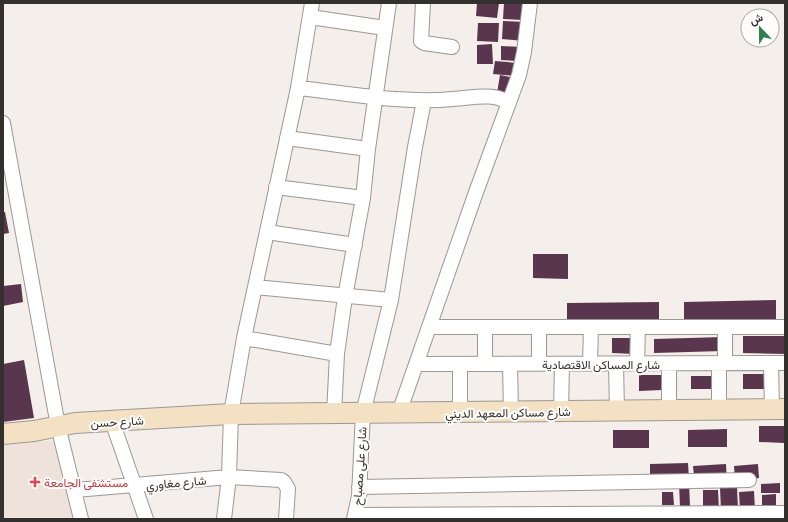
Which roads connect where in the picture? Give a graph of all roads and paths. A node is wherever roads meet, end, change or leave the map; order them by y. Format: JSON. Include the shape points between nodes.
{"nodes":[{"id":1,"x":312,"y":3,"type":"edge"},
{"id":2,"x":389,"y":3,"type":"edge"},
{"id":3,"x":423,"y":3,"type":"edge"},
{"id":4,"x":530,"y":3,"type":"edge"},
{"id":5,"x":310,"y":17,"type":"junction"},
{"id":6,"x":385,"y":28,"type":"junction"},
{"id":7,"x":452,"y":47,"type":"dead end"},
{"id":8,"x":298,"y":88,"type":"junction"},
{"id":9,"x":375,"y":96,"type":"junction"},
{"id":10,"x":424,"y":101,"type":"junction"},
{"id":11,"x":509,"y":103,"type":"junction"},
{"id":12,"x":3,"y":123,"type":"edge"},
{"id":13,"x":287,"y":138,"type":"junction"},
{"id":14,"x":368,"y":149,"type":"junction"},
{"id":15,"x":276,"y":187,"type":"junction"},
{"id":16,"x":363,"y":198,"type":"junction"},
{"id":17,"x":267,"y":232,"type":"junction"},
{"id":18,"x":355,"y":245,"type":"junction"},
{"id":19,"x":255,"y":287,"type":"junction"},
{"id":20,"x":345,"y":297,"type":"junction"},
{"id":21,"x":391,"y":300,"type":"junction"},
{"id":22,"x":429,"y":327,"type":"junction"},
{"id":23,"x":485,"y":327,"type":"junction"},
{"id":24,"x":539,"y":327,"type":"junction"},
{"id":25,"x":591,"y":327,"type":"junction"},
{"id":26,"x":638,"y":327,"type":"junction"},
{"id":27,"x":725,"y":327,"type":"junction"},
{"id":28,"x":785,"y":327,"type":"edge"},
{"id":29,"x":244,"y":338,"type":"junction"},
{"id":30,"x":337,"y":354,"type":"junction"},
{"id":31,"x":778,"y":363,"type":"edge"},
{"id":32,"x":416,"y":364,"type":"junction"},
{"id":33,"x":485,"y":364,"type":"junction"},
{"id":34,"x":510,"y":364,"type":"junction"},
{"id":35,"x":539,"y":364,"type":"junction"},
{"id":36,"x":562,"y":364,"type":"junction"},
{"id":37,"x":590,"y":364,"type":"junction"},
{"id":38,"x":616,"y":364,"type":"junction"},
{"id":39,"x":637,"y":364,"type":"junction"},
{"id":40,"x":669,"y":364,"type":"junction"},
{"id":41,"x":722,"y":364,"type":"junction"},
{"id":42,"x":460,"y":365,"type":"junction"},
{"id":43,"x":778,"y":409,"type":"edge"},
{"id":44,"x":669,"y":410,"type":"junction"},
{"id":45,"x":719,"y":410,"type":"junction"},
{"id":46,"x":561,"y":411,"type":"junction"},
{"id":47,"x":617,"y":411,"type":"junction"},
{"id":48,"x":511,"y":412,"type":"junction"},
{"id":49,"x":363,"y":413,"type":"junction"},
{"id":50,"x":399,"y":413,"type":"junction"},
{"id":51,"x":460,"y":413,"type":"junction"},
{"id":52,"x":231,"y":414,"type":"junction"},
{"id":53,"x":334,"y":414,"type":"junction"},
{"id":54,"x":112,"y":422,"type":"junction"},
{"id":55,"x":58,"y":426,"type":"junction"},
{"id":56,"x":3,"y":434,"type":"edge"},
{"id":57,"x":229,"y":477,"type":"junction"},
{"id":58,"x":749,"y":480,"type":"dead end"},
{"id":59,"x":135,"y":485,"type":"junction"},
{"id":60,"x":359,"y":487,"type":"junction"},
{"id":61,"x":75,"y":490,"type":"junction"},
{"id":62,"x":785,"y":513,"type":"edge"},
{"id":63,"x":355,"y":517,"type":"edge"},
{"id":64,"x":81,"y":519,"type":"edge"},
{"id":65,"x":146,"y":519,"type":"edge"},
{"id":66,"x":224,"y":519,"type":"edge"},
{"id":67,"x":286,"y":519,"type":"edge"}],
"edges":[{"from":1,"to":5,"type":"street"},
{"from":2,"to":6,"type":"street"},
{"from":3,"to":7,"type":"street","via":[[421,40],[424,43]]},
{"from":4,"to":11,"type":"street","via":[[524,52]]},
{"from":5,"to":6,"type":"street"},
{"from":5,"to":8,"type":"street"},
{"from":6,"to":9,"type":"street"},
{"from":8,"to":9,"type":"street"},
{"from":8,"to":13,"type":"street"},
{"from":9,"to":10,"type":"street"},
{"from":9,"to":14,"type":"street"},
{"from":10,"to":11,"type":"street","via":[[491,96]]},
{"from":10,"to":21,"type":"street","name":"شارع على مصباح"},
{"from":11,"to":22,"type":"street"},
{"from":12,"to":55,"type":"street"},
{"from":13,"to":14,"type":"street"},
{"from":13,"to":15,"type":"street"},
{"from":14,"to":16,"type":"street"},
{"from":15,"to":16,"type":"street"},
{"from":15,"to":17,"type":"street"},
{"from":16,"to":18,"type":"street"},
{"from":17,"to":18,"type":"street"},
{"from":17,"to":19,"type":"street"},
{"from":18,"to":20,"type":"street"},
{"from":19,"to":20,"type":"street"},
{"from":19,"to":29,"type":"street"},
{"from":20,"to":21,"type":"street"},
{"from":20,"to":30,"type":"street"},
{"from":21,"to":49,"type":"street","name":"شارع على مصباح"},
{"from":22,"to":23,"type":"street"},
{"from":22,"to":32,"type":"street"},
{"from":23,"to":24,"type":"street"},
{"from":23,"to":33,"type":"street"},
{"from":24,"to":25,"type":"street"},
{"from":24,"to":35,"type":"street"},
{"from":25,"to":26,"type":"street"},
{"from":25,"to":37,"type":"street"},
{"from":26,"to":27,"type":"street"},
{"from":26,"to":39,"type":"street"},
{"from":27,"to":28,"type":"street"},
{"from":27,"to":41,"type":"street"},
{"from":29,"to":30,"type":"street"},
{"from":29,"to":52,"type":"street"},
{"from":30,"to":53,"type":"street"},
{"from":31,"to":41,"type":"street","name":"شارع المساكن الاقتصادية"},
{"from":31,"to":43,"type":"street"},
{"from":32,"to":42,"type":"street","name":"شارع المساكن الاقتصادية"},
{"from":32,"to":50,"type":"street"},
{"from":33,"to":34,"type":"street","name":"شارع المساكن الاقتصادية"},
{"from":33,"to":42,"type":"street","name":"شارع المساكن الاقتصادية"},
{"from":34,"to":35,"type":"street","name":"شارع المساكن الاقتصادية"},
{"from":34,"to":48,"type":"street"},
{"from":35,"to":36,"type":"street","name":"شارع المساكن الاقتصادية"},
{"from":36,"to":37,"type":"street","name":"شارع المساكن الاقتصادية"},
{"from":36,"to":46,"type":"street"},
{"from":37,"to":38,"type":"street","name":"شارع المساكن الاقتصادية"},
{"from":38,"to":39,"type":"street","name":"شارع المساكن الاقتصادية"},
{"from":38,"to":47,"type":"street"},
{"from":39,"to":40,"type":"street","name":"شارع المساكن الاقتصادية"},
{"from":40,"to":41,"type":"street","name":"شارع المساكن الاقتصادية"},
{"from":40,"to":44,"type":"street"},
{"from":41,"to":45,"type":"street"},
{"from":42,"to":51,"type":"street"},
{"from":43,"to":45,"type":"street","name":"شارع مساكن المعهد الديني"},
{"from":44,"to":45,"type":"street","name":"شارع مساكن المعهد الديني"},
{"from":44,"to":47,"type":"street","name":"شارع مساكن المعهد الديني"},
{"from":46,"to":47,"type":"street","name":"شارع مساكن المعهد الديني"},
{"from":46,"to":48,"type":"street","name":"شارع مساكن المعهد الديني"},
{"from":48,"to":51,"type":"street","name":"شارع مساكن المعهد الديني"},
{"from":49,"to":50,"type":"street","name":"شارع مساكن المعهد الديني"},
{"from":49,"to":53,"type":"street","name":"شارع مساكن المعهد الديني"},
{"from":49,"to":60,"type":"street","name":"شارع على مصباح"},
{"from":50,"to":51,"type":"street","name":"شارع مساكن المعهد الديني"},
{"from":52,"to":53,"type":"street","name":"شارع مساكن المعهد الديني"},
{"from":52,"to":54,"type":"street","name":"شارع حسن"},
{"from":52,"to":57,"type":"street"},
{"from":54,"to":55,"type":"street","name":"شارع حسن"},
{"from":54,"to":59,"type":"street"},
{"from":55,"to":56,"type":"street","name":"شارع حسن"},
{"from":55,"to":61,"type":"street"},
{"from":57,"to":59,"type":"street","name":"شارع مغاوري"},
{"from":57,"to":66,"type":"street"},
{"from":57,"to":67,"type":"street","name":"شارع مغاوري","via":[[284,482],[288,489]]},
{"from":58,"to":60,"type":"street"},
{"from":59,"to":61,"type":"street","name":"شارع مغاوري"},
{"from":59,"to":65,"type":"street"},
{"from":60,"to":63,"type":"street","name":"شارع على مصباح"},
{"from":61,"to":64,"type":"street"},
{"from":62,"to":63,"type":"street"}]}
